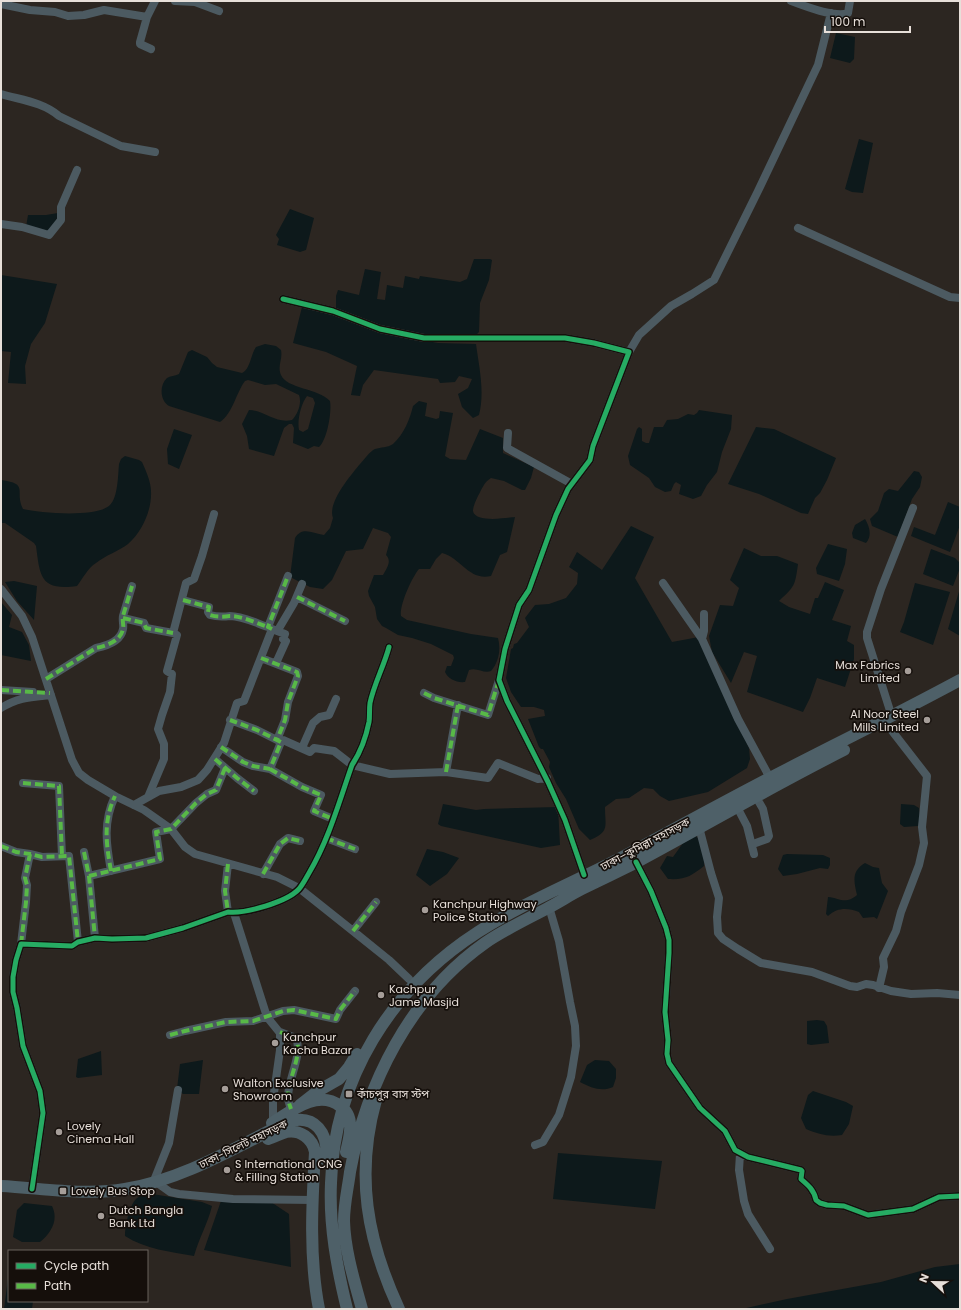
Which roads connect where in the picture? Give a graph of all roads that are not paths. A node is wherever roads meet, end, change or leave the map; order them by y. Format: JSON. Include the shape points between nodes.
{"nodes":[{"id":1,"x":155,"y":1,"type":"edge"},
{"id":2,"x":175,"y":1,"type":"edge"},
{"id":3,"x":196,"y":1,"type":"edge"},
{"id":4,"x":791,"y":1,"type":"edge"},
{"id":5,"x":850,"y":1,"type":"edge"},
{"id":6,"x":1,"y":4,"type":"edge"},
{"id":7,"x":219,"y":11,"type":"dead end"},
{"id":8,"x":831,"y":13,"type":"junction"},
{"id":9,"x":147,"y":17,"type":"junction"},
{"id":10,"x":151,"y":50,"type":"dead end"},
{"id":11,"x":1,"y":94,"type":"edge"},
{"id":12,"x":156,"y":152,"type":"dead end"},
{"id":13,"x":77,"y":170,"type":"dead end"},
{"id":14,"x":1,"y":224,"type":"edge"},
{"id":15,"x":798,"y":228,"type":"dead end"},
{"id":16,"x":960,"y":298,"type":"edge"},
{"id":17,"x":283,"y":299,"type":"dead end"},
{"id":18,"x":629,"y":352,"type":"junction"},
{"id":19,"x":508,"y":433,"type":"dead end"},
{"id":20,"x":572,"y":484,"type":"junction"},
{"id":21,"x":913,"y":508,"type":"dead end"},
{"id":22,"x":214,"y":514,"type":"dead end"},
{"id":23,"x":288,"y":576,"type":"dead end"},
{"id":24,"x":663,"y":583,"type":"dead end"},
{"id":25,"x":302,"y":584,"type":"dead end"},
{"id":26,"x":132,"y":586,"type":"dead end"},
{"id":27,"x":1,"y":589,"type":"edge"},
{"id":28,"x":297,"y":597,"type":"junction"},
{"id":29,"x":183,"y":600,"type":"junction"},
{"id":30,"x":704,"y":614,"type":"dead end"},
{"id":31,"x":123,"y":618,"type":"junction"},
{"id":32,"x":345,"y":621,"type":"dead end"},
{"id":33,"x":273,"y":629,"type":"junction"},
{"id":34,"x":173,"y":633,"type":"junction"},
{"id":35,"x":702,"y":639,"type":"junction"},
{"id":36,"x":389,"y":647,"type":"dead end"},
{"id":37,"x":261,"y":658,"type":"junction"},
{"id":38,"x":276,"y":663,"type":"junction"},
{"id":39,"x":46,"y":679,"type":"junction"},
{"id":40,"x":499,"y":680,"type":"junction"},
{"id":41,"x":960,"y":680,"type":"edge"},
{"id":42,"x":1,"y":690,"type":"edge"},
{"id":43,"x":960,"y":690,"type":"edge"},
{"id":44,"x":424,"y":693,"type":"dead end"},
{"id":45,"x":50,"y":694,"type":"junction"},
{"id":46,"x":336,"y":699,"type":"dead end"},
{"id":47,"x":458,"y":705,"type":"junction"},
{"id":48,"x":1,"y":708,"type":"edge"},
{"id":49,"x":230,"y":720,"type":"junction"},
{"id":50,"x":890,"y":722,"type":"junction"},
{"id":51,"x":279,"y":741,"type":"junction"},
{"id":52,"x":221,"y":747,"type":"junction"},
{"id":53,"x":302,"y":748,"type":"junction"},
{"id":54,"x":215,"y":760,"type":"junction"},
{"id":55,"x":352,"y":765,"type":"junction"},
{"id":56,"x":225,"y":768,"type":"junction"},
{"id":57,"x":270,"y":769,"type":"junction"},
{"id":58,"x":446,"y":772,"type":"junction"},
{"id":59,"x":547,"y":778,"type":"junction"},
{"id":60,"x":770,"y":778,"type":"junction"},
{"id":61,"x":23,"y":783,"type":"dead end"},
{"id":62,"x":254,"y":791,"type":"dead end"},
{"id":63,"x":114,"y":796,"type":"junction"},
{"id":64,"x":148,"y":797,"type":"junction"},
{"id":65,"x":756,"y":797,"type":"junction"},
{"id":66,"x":134,"y":805,"type":"junction"},
{"id":67,"x":737,"y":807,"type":"junction"},
{"id":68,"x":333,"y":819,"type":"junction"},
{"id":69,"x":699,"y":827,"type":"junction"},
{"id":70,"x":171,"y":829,"type":"junction"},
{"id":71,"x":326,"y":838,"type":"junction"},
{"id":72,"x":300,"y":841,"type":"dead end"},
{"id":73,"x":753,"y":844,"type":"junction"},
{"id":74,"x":1,"y":846,"type":"edge"},
{"id":75,"x":355,"y":850,"type":"dead end"},
{"id":76,"x":84,"y":852,"type":"dead end"},
{"id":77,"x":30,"y":854,"type":"junction"},
{"id":78,"x":754,"y":854,"type":"dead end"},
{"id":79,"x":62,"y":856,"type":"junction"},
{"id":80,"x":636,"y":862,"type":"junction"},
{"id":81,"x":228,"y":864,"type":"junction"},
{"id":82,"x":111,"y":871,"type":"junction"},
{"id":83,"x":263,"y":874,"type":"junction"},
{"id":84,"x":584,"y":875,"type":"junction"},
{"id":85,"x":88,"y":876,"type":"junction"},
{"id":86,"x":299,"y":888,"type":"junction"},
{"id":87,"x":546,"y":894,"type":"junction"},
{"id":88,"x":376,"y":902,"type":"dead end"},
{"id":89,"x":549,"y":907,"type":"junction"},
{"id":90,"x":231,"y":912,"type":"junction"},
{"id":91,"x":354,"y":931,"type":"junction"},
{"id":92,"x":95,"y":938,"type":"junction"},
{"id":93,"x":78,"y":942,"type":"junction"},
{"id":94,"x":21,"y":944,"type":"junction"},
{"id":95,"x":409,"y":979,"type":"junction"},
{"id":96,"x":879,"y":988,"type":"junction"},
{"id":97,"x":355,"y":991,"type":"dead end"},
{"id":98,"x":960,"y":995,"type":"edge"},
{"id":99,"x":267,"y":1017,"type":"junction"},
{"id":100,"x":280,"y":1032,"type":"junction"},
{"id":101,"x":170,"y":1036,"type":"dead end"},
{"id":102,"x":380,"y":1076,"type":"junction"},
{"id":103,"x":178,"y":1090,"type":"dead end"},
{"id":104,"x":296,"y":1107,"type":"junction"},
{"id":105,"x":274,"y":1122,"type":"junction"},
{"id":106,"x":244,"y":1144,"type":"junction"},
{"id":107,"x":535,"y":1145,"type":"dead end"},
{"id":108,"x":740,"y":1154,"type":"junction"},
{"id":109,"x":172,"y":1176,"type":"junction"},
{"id":110,"x":154,"y":1182,"type":"junction"},
{"id":111,"x":1,"y":1186,"type":"edge"},
{"id":112,"x":32,"y":1188,"type":"junction"},
{"id":113,"x":960,"y":1196,"type":"edge"},
{"id":114,"x":313,"y":1200,"type":"junction"},
{"id":115,"x":344,"y":1219,"type":"junction"},
{"id":116,"x":770,"y":1249,"type":"dead end"},
{"id":117,"x":319,"y":1309,"type":"edge"},
{"id":118,"x":342,"y":1309,"type":"edge"},
{"id":119,"x":347,"y":1309,"type":"edge"},
{"id":120,"x":362,"y":1309,"type":"edge"},
{"id":121,"x":399,"y":1309,"type":"edge"}],
"edges":[{"from":1,"to":9,"type":"street"},
{"from":2,"to":3,"type":"street"},
{"from":3,"to":7,"type":"street"},
{"from":4,"to":8,"type":"street"},
{"from":5,"to":8,"type":"street","via":[[848,13]]},
{"from":6,"to":9,"type":"street","via":[[68,16],[104,10]]},
{"from":8,"to":18,"type":"street","via":[[818,65],[714,280],[671,306],[639,335]]},
{"from":9,"to":10,"type":"street","via":[[140,44]]},
{"from":11,"to":12,"type":"street","via":[[52,109],[59,116],[121,146]]},
{"from":13,"to":14,"type":"street","via":[[61,207],[61,220],[49,235]]},
{"from":15,"to":16,"type":"street","via":[[942,294]]},
{"from":17,"to":18,"type":"street","via":[[333,311],[380,329],[424,338],[565,338]]},
{"from":18,"to":20,"type":"street","via":[[590,460]]},
{"from":19,"to":20,"type":"street","via":[[507,448]]},
{"from":20,"to":40,"type":"street","via":[[556,515],[529,590],[519,605],[505,649]]},
{"from":21,"to":50,"type":"street","via":[[867,632]]},
{"from":22,"to":29,"type":"street","via":[[197,571],[194,578],[186,583]]},
{"from":23,"to":33,"type":"street"},
{"from":24,"to":35,"type":"street"},
{"from":25,"to":28,"type":"street"},
{"from":26,"to":31,"type":"street"},
{"from":27,"to":39,"type":"street","via":[[22,616]]},
{"from":28,"to":32,"type":"street"},
{"from":28,"to":33,"type":"street"},
{"from":29,"to":33,"type":"street","via":[[209,607],[210,615],[218,618],[229,616],[244,619]]},
{"from":29,"to":34,"type":"street"},
{"from":30,"to":35,"type":"street"},
{"from":31,"to":34,"type":"street","via":[[144,623],[146,628]]},
{"from":31,"to":39,"type":"street","via":[[123,630],[118,638],[96,648]]},
{"from":33,"to":37,"type":"street"},
{"from":33,"to":38,"type":"street","via":[[284,634],[283,639],[286,641]]},
{"from":34,"to":64,"type":"street","via":[[177,635],[167,671],[172,674],[170,692],[158,729],[164,744],[164,759]]},
{"from":35,"to":60,"type":"street","via":[[738,719]]},
{"from":36,"to":55,"type":"street","via":[[370,704],[365,737]]},
{"from":37,"to":38,"type":"street"},
{"from":37,"to":49,"type":"street","via":[[244,702],[237,703]]},
{"from":38,"to":51,"type":"street","via":[[297,672],[298,676],[288,702]]},
{"from":39,"to":45,"type":"street"},
{"from":40,"to":47,"type":"street","via":[[488,715]]},
{"from":40,"to":59,"type":"street","via":[[507,701]]},
{"from":41,"to":50,"type":"highway","name":"ঢাকা–কুমিল্লা মহাসড়ক"},
{"from":42,"to":45,"type":"street"},
{"from":43,"to":50,"type":"highway","name":"ঢাকা–কুমিল্লা মহাসড়ক"},
{"from":44,"to":47,"type":"street"},
{"from":45,"to":48,"type":"street","via":[[24,697]]},
{"from":45,"to":63,"type":"street","via":[[72,760],[79,773]]},
{"from":46,"to":53,"type":"street","via":[[330,715],[320,717],[313,723]]},
{"from":47,"to":58,"type":"street"},
{"from":49,"to":51,"type":"street"},
{"from":49,"to":52,"type":"street"},
{"from":50,"to":60,"type":"highway","name":"ঢাকা–কুমিল্লা মহাসড়ক"},
{"from":50,"to":65,"type":"highway","name":"ঢাকা–কুমিল্লা মহাসড়ক"},
{"from":50,"to":96,"type":"street","via":[[927,776],[922,827],[924,843],[896,931],[883,958],[884,967]]},
{"from":51,"to":53,"type":"street","via":[[283,740]]},
{"from":51,"to":57,"type":"street"},
{"from":52,"to":54,"type":"street"},
{"from":52,"to":57,"type":"street","via":[[244,762]]},
{"from":53,"to":55,"type":"street","via":[[310,752],[314,748],[334,751]]},
{"from":54,"to":56,"type":"street"},
{"from":54,"to":64,"type":"street","via":[[198,780],[180,788],[159,791]]},
{"from":55,"to":58,"type":"street","via":[[390,774]]},
{"from":55,"to":68,"type":"street"},
{"from":56,"to":62,"type":"street"},
{"from":56,"to":70,"type":"street","via":[[216,790],[196,803]]},
{"from":57,"to":68,"type":"street","via":[[321,795],[314,811]]},
{"from":58,"to":59,"type":"street","via":[[488,778],[498,763],[538,779]]},
{"from":59,"to":84,"type":"street"},
{"from":60,"to":84,"type":"highway","name":"ঢাকা–কুমিল্লা মহাসড়ক"},
{"from":61,"to":79,"type":"street","via":[[59,786]]},
{"from":63,"to":66,"type":"street"},
{"from":63,"to":82,"type":"street","via":[[106,821]]},
{"from":64,"to":66,"type":"street"},
{"from":65,"to":67,"type":"highway","name":"ঢাকা–কুমিল্লা মহাসড়ক"},
{"from":65,"to":73,"type":"street","via":[[763,809],[769,836]]},
{"from":66,"to":70,"type":"street"},
{"from":67,"to":69,"type":"highway","name":"ঢাকা–কুমিল্লা মহাসড়ক"},
{"from":67,"to":73,"type":"street"},
{"from":68,"to":71,"type":"street"},
{"from":69,"to":80,"type":"highway","name":"ঢাকা–কুমিল্লা মহাসড়ক"},
{"from":69,"to":96,"type":"street","via":[[718,893],[717,927],[723,939],[761,963],[812,972],[857,987],[866,984]]},
{"from":70,"to":81,"type":"street","via":[[194,854]]},
{"from":70,"to":82,"type":"street","via":[[156,832],[160,859]]},
{"from":71,"to":75,"type":"street"},
{"from":71,"to":86,"type":"street","via":[[318,858]]},
{"from":72,"to":83,"type":"street","via":[[288,838],[280,844]]},
{"from":73,"to":78,"type":"street"},
{"from":74,"to":77,"type":"street"},
{"from":76,"to":85,"type":"street"},
{"from":77,"to":79,"type":"street","via":[[42,857]]},
{"from":77,"to":94,"type":"street","via":[[25,878],[26,902]]},
{"from":79,"to":93,"type":"street","via":[[69,856]]},
{"from":80,"to":89,"type":"highway","name":"ঢাকা–কুমিল্লা মহাসড়ক"},
{"from":80,"to":108,"type":"street","via":[[651,891],[669,940],[665,1012],[669,1063],[700,1108],[725,1131],[735,1150]]},
{"from":81,"to":83,"type":"street"},
{"from":81,"to":90,"type":"street","via":[[225,891]]},
{"from":82,"to":85,"type":"street"},
{"from":83,"to":86,"type":"street","via":[[277,877]]},
{"from":84,"to":87,"type":"highway","name":"ঢাকা–কুমিল্লা মহাসড়ক"},
{"from":85,"to":92,"type":"street"},
{"from":86,"to":90,"type":"street","via":[[292,894],[261,908]]},
{"from":86,"to":91,"type":"street"},
{"from":87,"to":95,"type":"highway","via":[[525,898],[492,914],[437,953]]},
{"from":87,"to":119,"type":"highway","name":"ঢাকা–কুমিল্লা মহাসড়ক","via":[[478,932],[447,954],[408,991],[385,1020],[362,1060],[338,1124],[330,1184],[338,1272]]},
{"from":88,"to":91,"type":"street"},
{"from":89,"to":102,"type":"highway","name":"ঢাকা–কুমিল্লা মহাসড়ক","via":[[484,944],[449,974],[432,991],[411,1019]]},
{"from":89,"to":107,"type":"street","via":[[559,941],[575,1026],[576,1046],[571,1077],[559,1115],[543,1142]]},
{"from":90,"to":92,"type":"street","via":[[146,938]]},
{"from":90,"to":99,"type":"street"},
{"from":91,"to":95,"type":"street"},
{"from":92,"to":93,"type":"street"},
{"from":93,"to":94,"type":"street","via":[[72,946]]},
{"from":94,"to":112,"type":"street","via":[[13,977],[13,992],[22,1046],[34,1072],[44,1113]]},
{"from":95,"to":104,"type":"highway","via":[[374,1025],[344,1074]]},
{"from":96,"to":98,"type":"street","via":[[911,994]]},
{"from":97,"to":99,"type":"street","via":[[336,1019],[294,1010]]},
{"from":99,"to":100,"type":"street"},
{"from":99,"to":101,"type":"street","via":[[253,1021],[226,1022]]},
{"from":100,"to":104,"type":"street","via":[[296,1038],[299,1045],[288,1098]]},
{"from":100,"to":105,"type":"street","via":[[273,1100]]},
{"from":102,"to":115,"type":"highway","name":"ঢাকা–কুমিল্লা মহাসড়ক","via":[[363,1115]]},
{"from":102,"to":121,"type":"highway","via":[[366,1150],[367,1206],[373,1241]]},
{"from":103,"to":110,"type":"street","via":[[168,1143]]},
{"from":104,"to":105,"type":"highway","name":"ঢাকা-সিলেট মহাসড়ক"},
{"from":104,"to":115,"type":"highway","name":"ঢাকা-সিলেট মহাসড়ক","via":[[317,1100],[327,1100],[342,1106],[349,1117],[350,1131],[341,1195]]},
{"from":105,"to":109,"type":"highway","name":"ঢাকা-সিলেট মহাসড়ক","via":[[177,1171]]},
{"from":106,"to":109,"type":"highway","name":"ঢাকা-সিলেট মহাসড়ক"},
{"from":106,"to":114,"type":"highway","via":[[254,1145],[287,1132],[300,1133],[307,1137],[316,1152]]},
{"from":106,"to":118,"type":"highway","name":"ঢাকা-সিলেট মহাসড়ক","via":[[295,1119],[309,1120],[320,1130],[326,1144],[327,1156],[323,1190],[326,1244],[329,1267]]},
{"from":108,"to":113,"type":"street","via":[[801,1170],[801,1179],[810,1186],[820,1203],[844,1206],[868,1214],[913,1209],[938,1197]]},
{"from":108,"to":116,"type":"street","via":[[739,1170],[748,1214]]},
{"from":109,"to":110,"type":"highway","name":"ঢাকা-সিলেট মহাসড়ক"},
{"from":110,"to":112,"type":"highway","name":"ঢাকা-সিলেট মহাসড়ক","via":[[104,1191]]},
{"from":110,"to":114,"type":"street","via":[[170,1192],[179,1194],[233,1199]]},
{"from":111,"to":112,"type":"highway","name":"ঢাকা-সিলেট মহাসড়ক"},
{"from":114,"to":117,"type":"highway","via":[[312,1229]]},
{"from":115,"to":120,"type":"highway","name":"ঢাকা–কুমিল্লা মহাসড়ক","via":[[349,1263]]}]}
